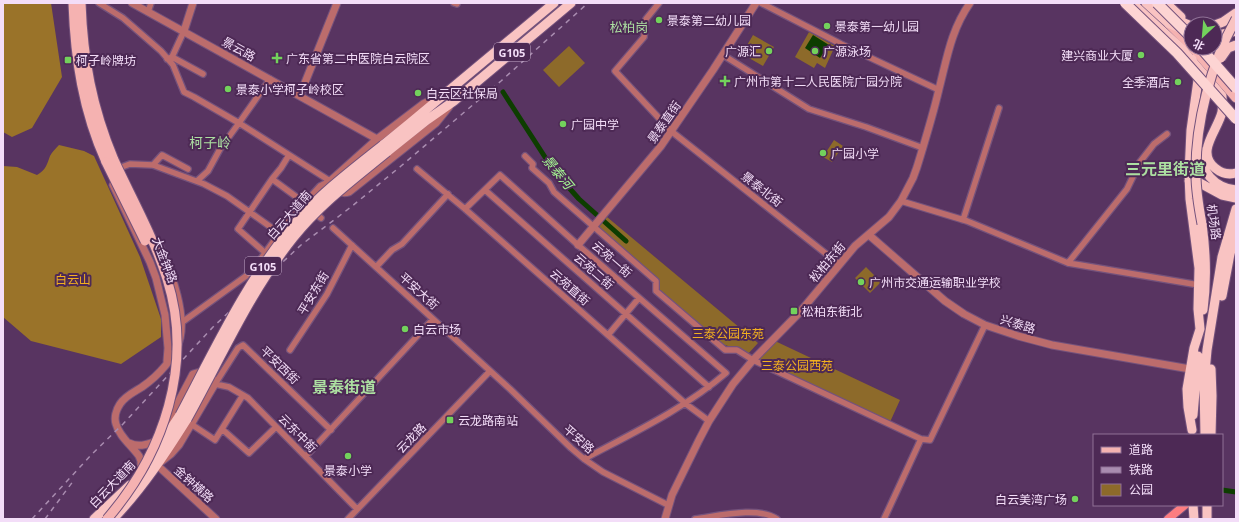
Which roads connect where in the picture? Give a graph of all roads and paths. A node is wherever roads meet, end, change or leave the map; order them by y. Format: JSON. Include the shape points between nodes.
{"nodes":[{"id":1,"x":73,"y":3,"type":"edge"},
{"id":2,"x":81,"y":3,"type":"edge"},
{"id":3,"x":85,"y":3,"type":"edge"},
{"id":4,"x":99,"y":3,"type":"edge"},
{"id":5,"x":132,"y":3,"type":"edge"},
{"id":6,"x":151,"y":3,"type":"edge"},
{"id":7,"x":193,"y":3,"type":"edge"},
{"id":8,"x":337,"y":3,"type":"edge"},
{"id":9,"x":554,"y":3,"type":"edge"},
{"id":10,"x":571,"y":3,"type":"edge"},
{"id":11,"x":659,"y":3,"type":"edge"},
{"id":12,"x":756,"y":3,"type":"edge"},
{"id":13,"x":761,"y":3,"type":"edge"},
{"id":14,"x":970,"y":3,"type":"edge"},
{"id":15,"x":1119,"y":3,"type":"edge"},
{"id":16,"x":1146,"y":3,"type":"edge"},
{"id":17,"x":1157,"y":3,"type":"edge"},
{"id":18,"x":1161,"y":3,"type":"edge"},
{"id":19,"x":1166,"y":3,"type":"edge"},
{"id":20,"x":1129,"y":6,"type":"edge"},
{"id":21,"x":148,"y":12,"type":"junction"},
{"id":22,"x":1236,"y":13,"type":"edge"},
{"id":23,"x":1183,"y":18,"type":"edge"},
{"id":24,"x":1236,"y":20,"type":"edge"},
{"id":25,"x":1183,"y":21,"type":"edge"},
{"id":26,"x":1223,"y":22,"type":"edge"},
{"id":27,"x":1168,"y":23,"type":"junction"},
{"id":28,"x":1236,"y":24,"type":"edge"},
{"id":29,"x":82,"y":26,"type":"junction"},
{"id":30,"x":1223,"y":28,"type":"edge"},
{"id":31,"x":1183,"y":29,"type":"edge"},
{"id":32,"x":1183,"y":30,"type":"edge"},
{"id":33,"x":184,"y":31,"type":"junction"},
{"id":34,"x":1236,"y":31,"type":"edge"},
{"id":35,"x":1223,"y":34,"type":"edge"},
{"id":36,"x":1183,"y":38,"type":"edge"},
{"id":37,"x":1236,"y":45,"type":"edge"},
{"id":38,"x":723,"y":55,"type":"junction"},
{"id":39,"x":1200,"y":56,"type":"edge"},
{"id":40,"x":1208,"y":56,"type":"edge"},
{"id":41,"x":170,"y":58,"type":"junction"},
{"id":42,"x":1192,"y":59,"type":"junction"},
{"id":43,"x":203,"y":74,"type":"dead end"},
{"id":44,"x":1212,"y":75,"type":"junction"},
{"id":45,"x":270,"y":79,"type":"junction"},
{"id":46,"x":1198,"y":80,"type":"junction"},
{"id":47,"x":1236,"y":88,"type":"edge"},
{"id":48,"x":939,"y":90,"type":"junction"},
{"id":49,"x":300,"y":95,"type":"junction"},
{"id":50,"x":1222,"y":96,"type":"junction"},
{"id":51,"x":1236,"y":98,"type":"edge"},
{"id":52,"x":454,"y":101,"type":"junction"},
{"id":53,"x":999,"y":108,"type":"dead end"},
{"id":54,"x":1236,"y":113,"type":"edge"},
{"id":55,"x":1236,"y":119,"type":"edge"},
{"id":56,"x":239,"y":123,"type":"junction"},
{"id":57,"x":671,"y":131,"type":"junction"},
{"id":58,"x":1167,"y":134,"type":"dead end"},
{"id":59,"x":1198,"y":141,"type":"junction"},
{"id":60,"x":382,"y":145,"type":"junction"},
{"id":61,"x":923,"y":148,"type":"junction"},
{"id":62,"x":289,"y":155,"type":"junction"},
{"id":63,"x":525,"y":156,"type":"dead end"},
{"id":64,"x":113,"y":163,"type":"junction"},
{"id":65,"x":153,"y":165,"type":"junction"},
{"id":66,"x":188,"y":169,"type":"dead end"},
{"id":67,"x":417,"y":169,"type":"dead end"},
{"id":68,"x":1236,"y":173,"type":"edge"},
{"id":69,"x":272,"y":179,"type":"junction"},
{"id":70,"x":197,"y":181,"type":"junction"},
{"id":71,"x":1189,"y":181,"type":"junction"},
{"id":72,"x":330,"y":182,"type":"junction"},
{"id":73,"x":485,"y":190,"type":"junction"},
{"id":74,"x":1236,"y":190,"type":"edge"},
{"id":75,"x":448,"y":194,"type":"junction"},
{"id":76,"x":1236,"y":198,"type":"edge"},
{"id":77,"x":901,"y":201,"type":"junction"},
{"id":78,"x":303,"y":203,"type":"junction"},
{"id":79,"x":465,"y":209,"type":"junction"},
{"id":80,"x":1236,"y":209,"type":"edge"},
{"id":81,"x":250,"y":213,"type":"junction"},
{"id":82,"x":321,"y":218,"type":"dead end"},
{"id":83,"x":963,"y":220,"type":"junction"},
{"id":84,"x":594,"y":227,"type":"junction"},
{"id":85,"x":333,"y":228,"type":"dead end"},
{"id":86,"x":1236,"y":232,"type":"edge"},
{"id":87,"x":279,"y":233,"type":"junction"},
{"id":88,"x":868,"y":235,"type":"junction"},
{"id":89,"x":352,"y":245,"type":"junction"},
{"id":90,"x":578,"y":245,"type":"junction"},
{"id":91,"x":262,"y":250,"type":"dead end"},
{"id":92,"x":1068,"y":263,"type":"junction"},
{"id":93,"x":839,"y":264,"type":"junction"},
{"id":94,"x":376,"y":267,"type":"junction"},
{"id":95,"x":1199,"y":285,"type":"junction"},
{"id":96,"x":640,"y":298,"type":"junction"},
{"id":97,"x":626,"y":314,"type":"junction"},
{"id":98,"x":433,"y":319,"type":"junction"},
{"id":99,"x":181,"y":323,"type":"junction"},
{"id":100,"x":985,"y":325,"type":"junction"},
{"id":101,"x":1200,"y":329,"type":"junction"},
{"id":102,"x":608,"y":336,"type":"junction"},
{"id":103,"x":290,"y":350,"type":"dead end"},
{"id":104,"x":753,"y":360,"type":"junction"},
{"id":105,"x":165,"y":365,"type":"junction"},
{"id":106,"x":1211,"y":369,"type":"junction"},
{"id":107,"x":1190,"y":370,"type":"junction"},
{"id":108,"x":490,"y":371,"type":"junction"},
{"id":109,"x":215,"y":384,"type":"junction"},
{"id":110,"x":709,"y":387,"type":"junction"},
{"id":111,"x":243,"y":395,"type":"junction"},
{"id":112,"x":686,"y":404,"type":"junction"},
{"id":113,"x":1204,"y":414,"type":"junction"},
{"id":114,"x":186,"y":419,"type":"junction"},
{"id":115,"x":709,"y":421,"type":"junction"},
{"id":116,"x":276,"y":427,"type":"junction"},
{"id":117,"x":222,"y":429,"type":"junction"},
{"id":118,"x":331,"y":430,"type":"junction"},
{"id":119,"x":1192,"y":432,"type":"edge"},
{"id":120,"x":1205,"y":434,"type":"edge"},
{"id":121,"x":1210,"y":434,"type":"edge"},
{"id":122,"x":920,"y":439,"type":"junction"},
{"id":123,"x":158,"y":441,"type":"junction"},
{"id":124,"x":128,"y":442,"type":"junction"},
{"id":125,"x":306,"y":456,"type":"junction"},
{"id":126,"x":584,"y":459,"type":"junction"},
{"id":127,"x":157,"y":466,"type":"junction"},
{"id":128,"x":140,"y":473,"type":"junction"},
{"id":129,"x":668,"y":505,"type":"junction"},
{"id":130,"x":1183,"y":506,"type":"edge"},
{"id":131,"x":1193,"y":506,"type":"edge"},
{"id":132,"x":1207,"y":506,"type":"edge"},
{"id":133,"x":357,"y":509,"type":"junction"},
{"id":134,"x":94,"y":519,"type":"edge"},
{"id":135,"x":100,"y":519,"type":"edge"},
{"id":136,"x":108,"y":519,"type":"edge"},
{"id":137,"x":113,"y":519,"type":"edge"},
{"id":138,"x":216,"y":519,"type":"edge"},
{"id":139,"x":348,"y":519,"type":"edge"},
{"id":140,"x":665,"y":519,"type":"edge"},
{"id":141,"x":695,"y":519,"type":"edge"},
{"id":142,"x":777,"y":519,"type":"edge"},
{"id":143,"x":884,"y":519,"type":"edge"},
{"id":144,"x":1168,"y":519,"type":"edge"},
{"id":145,"x":1194,"y":519,"type":"edge"},
{"id":146,"x":1207,"y":519,"type":"edge"}],
"edges":[{"from":1,"to":64,"type":"main road","name":"大金钟路","via":[[75,51],[87,112]]},
{"from":2,"to":29,"type":"main road","name":"大金钟路"},
{"from":3,"to":29,"type":"street"},
{"from":4,"to":41,"type":"street","via":[[122,18]]},
{"from":5,"to":21,"type":"street","name":"景云路"},
{"from":6,"to":21,"type":"street"},
{"from":7,"to":33,"type":"street"},
{"from":8,"to":49,"type":"street"},
{"from":9,"to":60,"type":"highway","name":"白云大道南","number":"G105"},
{"from":10,"to":52,"type":"highway","name":"白云大道南","number":"G105"},
{"from":11,"to":57,"type":"street","name":"景泰北街","via":[[646,19],[644,37],[615,71]]},
{"from":12,"to":38,"type":"street","name":"景泰直街"},
{"from":13,"to":48,"type":"street"},
{"from":14,"to":48,"type":"street","name":"松柏东街","via":[[954,30]]},
{"from":15,"to":20,"type":"main road"},
{"from":16,"to":27,"type":"highway"},
{"from":17,"to":31,"type":"highway","bridge":true},
{"from":18,"to":25,"type":"highway"},
{"from":19,"to":23,"type":"highway"},
{"from":20,"to":42,"type":"highway","via":[[1145,14]]},
{"from":20,"to":46,"type":"main road"},
{"from":20,"to":55,"type":"highway","bridge":true,"via":[[1177,53]]},
{"from":21,"to":33,"type":"street","name":"景云路"},
{"from":22,"to":26,"type":"highway"},
{"from":24,"to":44,"type":"highway","name":"机场路","bridge":true,"via":[[1218,55]]},
{"from":27,"to":32,"type":"highway"},
{"from":27,"to":36,"type":"main road"},
{"from":28,"to":30,"type":"highway"},
{"from":29,"to":64,"type":"main road","name":"大金钟路","via":[[86,68],[93,99]]},
{"from":33,"to":41,"type":"street"},
{"from":33,"to":45,"type":"street","name":"景云路"},
{"from":34,"to":35,"type":"highway"},
{"from":37,"to":44,"type":"highway","bridge":true,"via":[[1226,51]]},
{"from":38,"to":57,"type":"street","name":"景泰直街"},
{"from":38,"to":61,"type":"street","via":[[809,109]]},
{"from":39,"to":51,"type":"main road"},
{"from":40,"to":47,"type":"highway","bridge":true},
{"from":41,"to":43,"type":"street"},
{"from":41,"to":56,"type":"street","via":[[184,92]]},
{"from":42,"to":46,"type":"highway"},
{"from":42,"to":50,"type":"highway"},
{"from":44,"to":59,"type":"highway","name":"机场路","bridge":true,"via":[[1202,112]]},
{"from":45,"to":49,"type":"street","name":"景云路"},
{"from":45,"to":56,"type":"street"},
{"from":46,"to":71,"type":"highway","via":[[1191,136]]},
{"from":48,"to":61,"type":"street","name":"松柏东街"},
{"from":49,"to":60,"type":"street","name":"景云路"},
{"from":50,"to":54,"type":"main road"},
{"from":50,"to":68,"type":"highway","via":[[1222,111],[1207,148],[1208,157],[1216,169],[1227,174]]},
{"from":52,"to":60,"type":"highway","name":"白云大道南","number":"G105","via":[[427,120]]},
{"from":52,"to":72,"type":"street","via":[[436,123],[349,192],[337,191]]},
{"from":53,"to":83,"type":"street"},
{"from":56,"to":62,"type":"street"},
{"from":56,"to":70,"type":"street","via":[[208,170]]},
{"from":57,"to":84,"type":"street","name":"景泰直街","via":[[656,153]]},
{"from":57,"to":93,"type":"street","name":"景泰北街"},
{"from":58,"to":92,"type":"street","via":[[1154,144],[1140,162],[1127,189]]},
{"from":59,"to":74,"type":"highway","bridge":true,"via":[[1200,160],[1208,175],[1222,187]]},
{"from":59,"to":101,"type":"highway","name":"机场路","bridge":true,"via":[[1196,174],[1206,252],[1205,297]]},
{"from":60,"to":72,"type":"street"},
{"from":60,"to":114,"type":"highway","name":"白云大道南","number":"G105","bridge":true,"via":[[300,229],[277,258],[256,290]]},
{"from":61,"to":77,"type":"street","name":"松柏东街","via":[[913,178]]},
{"from":62,"to":69,"type":"street"},
{"from":62,"to":72,"type":"street"},
{"from":63,"to":84,"type":"street","via":[[533,164],[532,168],[549,183],[554,192]]},
{"from":64,"to":65,"type":"street"},
{"from":64,"to":99,"type":"street","via":[[153,232],[165,259],[177,298]]},
{"from":64,"to":105,"type":"street","via":[[110,176],[115,191],[156,278],[165,315],[168,348]]},
{"from":64,"to":135,"type":"main road","name":"大金钟路","bridge":true,"via":[[161,280],[170,322],[171,358],[159,421],[148,447],[125,488]]},
{"from":64,"to":136,"type":"main road","name":"大金钟路","bridge":true,"via":[[167,278],[177,321],[177,358],[169,407],[158,438],[132,487]]},
{"from":65,"to":66,"type":"street","via":[[162,155]]},
{"from":65,"to":70,"type":"street"},
{"from":67,"to":75,"type":"street","name":"云苑直街"},
{"from":69,"to":78,"type":"street"},
{"from":69,"to":81,"type":"street"},
{"from":70,"to":81,"type":"street","via":[[227,196]]},
{"from":71,"to":76,"type":"highway","via":[[1198,182]]},
{"from":71,"to":95,"type":"highway"},
{"from":72,"to":78,"type":"street","via":[[320,186]]},
{"from":73,"to":79,"type":"street"},
{"from":73,"to":90,"type":"street","name":"云苑一街","via":[[500,175]]},
{"from":73,"to":97,"type":"street","name":"云苑二街"},
{"from":75,"to":79,"type":"street","name":"云苑直街"},
{"from":75,"to":94,"type":"street","via":[[402,244],[392,250]]},
{"from":77,"to":83,"type":"street"},
{"from":77,"to":88,"type":"street","name":"松柏东街","via":[[889,217]]},
{"from":78,"to":82,"type":"street"},
{"from":78,"to":87,"type":"street"},
{"from":79,"to":102,"type":"street","name":"云苑直街"},
{"from":80,"to":113,"type":"highway","name":"机场路","via":[[1225,245],[1214,303],[1205,368]]},
{"from":81,"to":87,"type":"street"},
{"from":81,"to":91,"type":"street","via":[[238,229]]},
{"from":83,"to":92,"type":"street"},
{"from":84,"to":90,"type":"street","name":"景泰直街"},
{"from":84,"to":104,"type":"street","via":[[656,281],[656,291],[725,350],[737,350]]},
{"from":85,"to":89,"type":"street","name":"平安大街"},
{"from":86,"to":106,"type":"highway","via":[[1226,274]]},
{"from":87,"to":99,"type":"street","via":[[246,276]]},
{"from":88,"to":93,"type":"street","name":"松柏东街"},
{"from":88,"to":100,"type":"street","name":"兴泰路","via":[[945,300]]},
{"from":89,"to":94,"type":"street","name":"平安大街"},
{"from":89,"to":103,"type":"street","name":"平安东街","via":[[327,294]]},
{"from":90,"to":96,"type":"street","name":"云苑一街"},
{"from":92,"to":95,"type":"street"},
{"from":93,"to":104,"type":"street","name":"松柏东街","via":[[798,314]]},
{"from":94,"to":98,"type":"street","name":"平安大街"},
{"from":95,"to":101,"type":"highway"},
{"from":96,"to":97,"type":"street"},
{"from":96,"to":110,"type":"street","name":"云苑一街","via":[[726,373]]},
{"from":97,"to":102,"type":"street"},
{"from":97,"to":110,"type":"street","name":"云苑二街"},
{"from":98,"to":108,"type":"street","name":"平安大街"},
{"from":98,"to":118,"type":"street"},
{"from":99,"to":105,"type":"street","via":[[176,350]]},
{"from":100,"to":107,"type":"street","name":"兴泰路","via":[[1052,345]]},
{"from":100,"to":122,"type":"street","via":[[930,440]]},
{"from":101,"to":107,"type":"highway"},
{"from":101,"to":119,"type":"highway","name":"机场路"},
{"from":102,"to":112,"type":"street","name":"云苑直街"},
{"from":104,"to":115,"type":"street","name":"松柏东街","via":[[733,384]]},
{"from":104,"to":122,"type":"street"},
{"from":105,"to":124,"type":"street","via":[[144,386],[120,404],[116,424]]},
{"from":106,"to":113,"type":"highway"},
{"from":106,"to":121,"type":"highway"},
{"from":107,"to":119,"type":"highway","via":[[1187,398]]},
{"from":108,"to":126,"type":"street","name":"平安路"},
{"from":108,"to":133,"type":"street","name":"云龙路"},
{"from":109,"to":111,"type":"street","name":"云东中街","via":[[229,387]]},
{"from":109,"to":114,"type":"street"},
{"from":109,"to":118,"type":"street","name":"平安西街","via":[[238,348],[244,345]]},
{"from":109,"to":123,"type":"street","via":[[213,378],[206,374],[194,374]]},
{"from":110,"to":112,"type":"street"},
{"from":111,"to":116,"type":"street","name":"云东中街"},
{"from":111,"to":117,"type":"street"},
{"from":112,"to":115,"type":"street","name":"云苑直街"},
{"from":112,"to":126,"type":"street"},
{"from":113,"to":120,"type":"highway","name":"机场路"},
{"from":114,"to":117,"type":"street","via":[[215,440]]},
{"from":114,"to":127,"type":"highway","name":"白云大道南","number":"G105"},
{"from":114,"to":128,"type":"highway","name":"白云大道南","number":"G105","via":[[159,447]]},
{"from":115,"to":129,"type":"street","name":"松柏东街"},
{"from":116,"to":117,"type":"street","via":[[249,453]]},
{"from":116,"to":125,"type":"street","name":"云东中街"},
{"from":118,"to":125,"type":"street"},
{"from":122,"to":143,"type":"street"},
{"from":123,"to":124,"type":"street","via":[[138,446]]},
{"from":123,"to":128,"type":"street"},
{"from":124,"to":128,"type":"street","via":[[139,456]]},
{"from":125,"to":133,"type":"street","name":"云东中街"},
{"from":126,"to":129,"type":"street","name":"平安路","via":[[603,472]]},
{"from":127,"to":137,"type":"highway","name":"白云大道南","number":"G105"},
{"from":127,"to":138,"type":"street","name":"金钟横路"},
{"from":128,"to":134,"type":"highway","name":"白云大道南","number":"G105"},
{"from":129,"to":140,"type":"street","name":"松柏东街"},
{"from":130,"to":144,"type":"main road"},
{"from":131,"to":145,"type":"highway"},
{"from":132,"to":146,"type":"highway"},
{"from":133,"to":139,"type":"street","name":"云龙路"},
{"from":141,"to":142,"type":"street","via":[[746,512]]}]}
